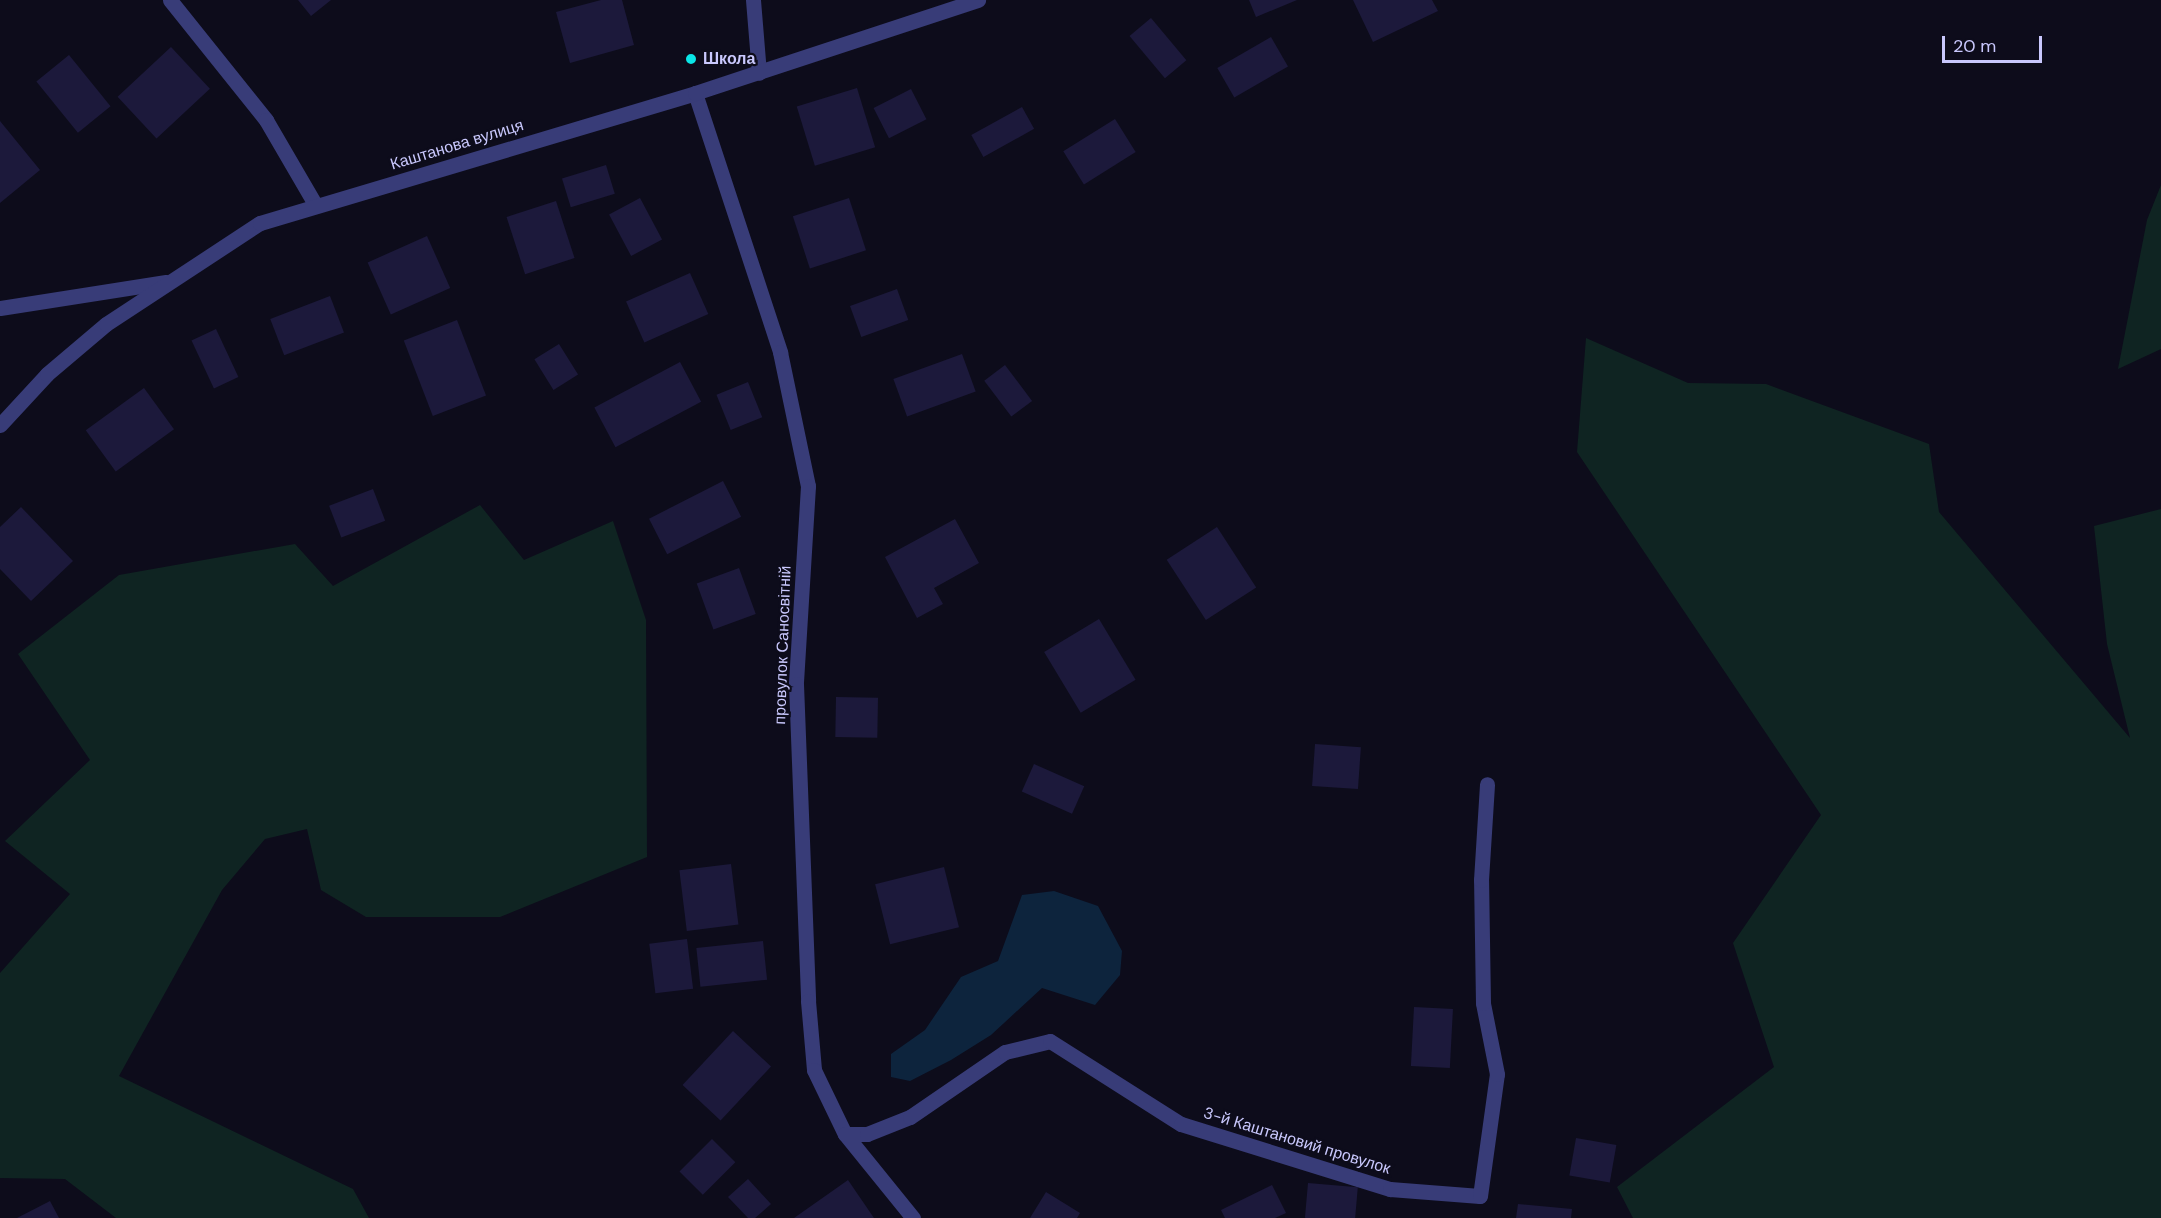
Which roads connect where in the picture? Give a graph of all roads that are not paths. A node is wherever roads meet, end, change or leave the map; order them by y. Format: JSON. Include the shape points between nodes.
{"nodes":[{"id":1,"x":170,"y":0,"type":"edge"},
{"id":2,"x":753,"y":0,"type":"edge"},
{"id":3,"x":978,"y":0,"type":"edge"},
{"id":4,"x":759,"y":72,"type":"junction"},
{"id":5,"x":695,"y":93,"type":"junction"},
{"id":6,"x":316,"y":206,"type":"junction"},
{"id":7,"x":172,"y":280,"type":"junction"},
{"id":8,"x":0,"y":308,"type":"edge"},
{"id":9,"x":0,"y":424,"type":"edge"},
{"id":10,"x":1486,"y":784,"type":"dead end"},
{"id":11,"x":845,"y":1134,"type":"junction"},
{"id":12,"x":913,"y":1218,"type":"edge"}],
"edges":[{"from":1,"to":6,"type":"street","via":[[266,120]]},
{"from":2,"to":4,"type":"street"},
{"from":3,"to":4,"type":"street","name":"Каштанова вулиця"},
{"from":4,"to":5,"type":"street","name":"Каштанова вулиця"},
{"from":5,"to":6,"type":"street","name":"Каштанова вулиця"},
{"from":5,"to":11,"type":"street","name":"провулок Саносвітній","via":[[780,352],[808,486],[796,684],[808,1001],[814,1070]]},
{"from":6,"to":7,"type":"street","name":"Каштанова вулиця","via":[[260,223]]},
{"from":7,"to":8,"type":"street"},
{"from":7,"to":9,"type":"street","name":"Каштанова вулиця","via":[[106,324],[47,374]]},
{"from":10,"to":11,"type":"street","name":"3-й Каштановий провулок","via":[[1481,880],[1483,1004],[1497,1074],[1480,1196],[1390,1189],[1181,1124],[1050,1041],[1005,1052],[910,1117],[867,1134]]},
{"from":11,"to":12,"type":"street","name":"провулок Саносвітній"}]}
